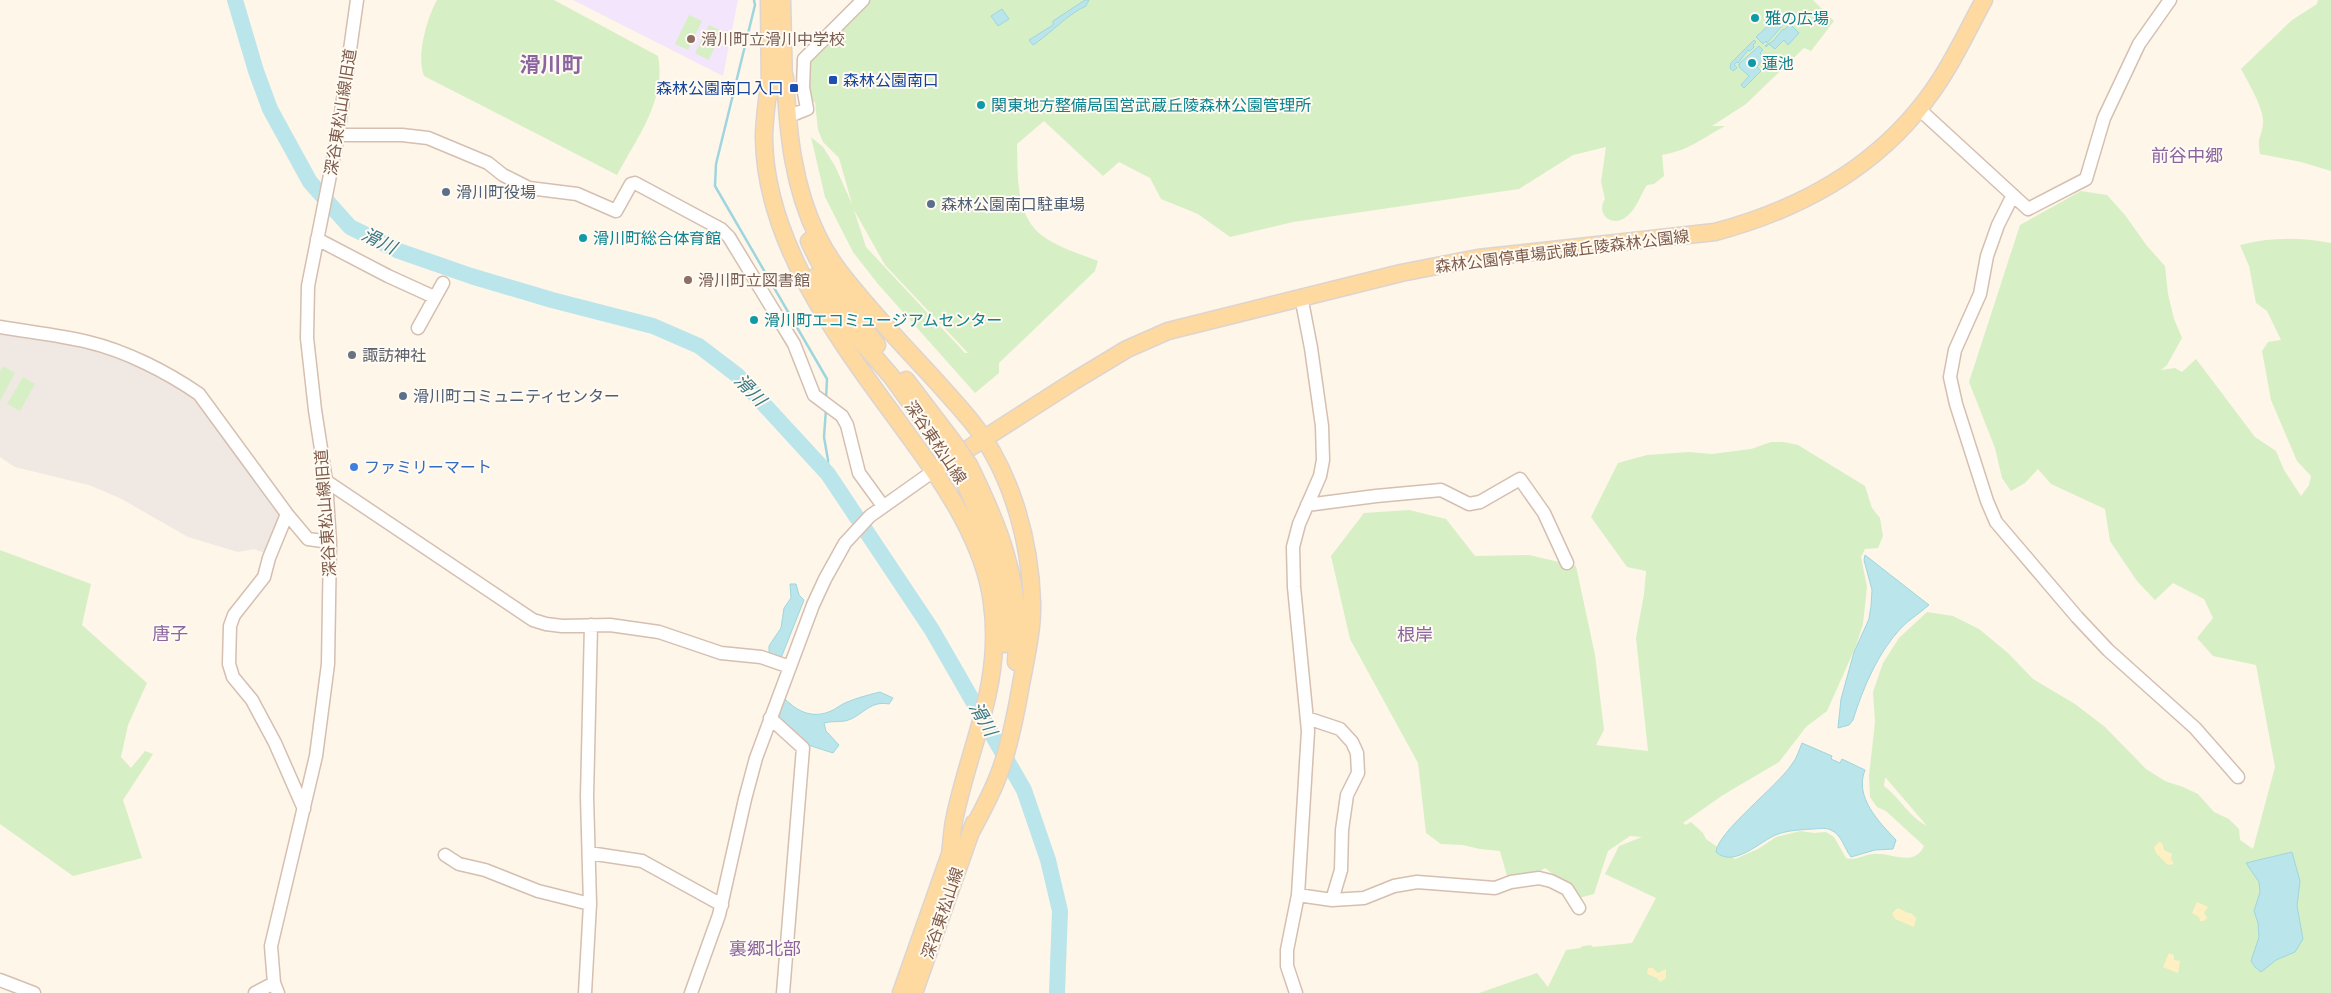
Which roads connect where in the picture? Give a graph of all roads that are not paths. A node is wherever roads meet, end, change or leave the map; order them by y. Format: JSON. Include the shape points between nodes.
{"nodes":[{"id":1,"x":357,"y":0,"type":"edge"},
{"id":2,"x":769,"y":0,"type":"edge"},
{"id":3,"x":782,"y":0,"type":"edge"},
{"id":4,"x":863,"y":0,"type":"edge"},
{"id":5,"x":1984,"y":0,"type":"edge"},
{"id":6,"x":2170,"y":0,"type":"edge"},
{"id":7,"x":785,"y":77,"type":"junction"},
{"id":8,"x":769,"y":84,"type":"junction"},
{"id":9,"x":1919,"y":109,"type":"junction"},
{"id":10,"x":787,"y":117,"type":"junction"},
{"id":11,"x":338,"y":135,"type":"junction"},
{"id":12,"x":2013,"y":196,"type":"junction"},
{"id":13,"x":317,"y":239,"type":"junction"},
{"id":14,"x":443,"y":284,"type":"dead end"},
{"id":15,"x":1301,"y":296,"type":"junction"},
{"id":16,"x":434,"y":297,"type":"junction"},
{"id":17,"x":0,"y":328,"type":"edge"},
{"id":18,"x":418,"y":328,"type":"dead end"},
{"id":19,"x":984,"y":440,"type":"junction"},
{"id":20,"x":949,"y":446,"type":"junction"},
{"id":21,"x":964,"y":468,"type":"junction"},
{"id":22,"x":935,"y":470,"type":"junction"},
{"id":23,"x":326,"y":480,"type":"junction"},
{"id":24,"x":1307,"y":506,"type":"junction"},
{"id":25,"x":879,"y":509,"type":"junction"},
{"id":26,"x":287,"y":514,"type":"junction"},
{"id":27,"x":330,"y":542,"type":"junction"},
{"id":28,"x":1567,"y":563,"type":"dead end"},
{"id":29,"x":592,"y":625,"type":"junction"},
{"id":30,"x":790,"y":666,"type":"junction"},
{"id":31,"x":770,"y":718,"type":"junction"},
{"id":32,"x":1307,"y":718,"type":"junction"},
{"id":33,"x":2238,"y":777,"type":"dead end"},
{"id":34,"x":304,"y":809,"type":"junction"},
{"id":35,"x":971,"y":832,"type":"junction"},
{"id":36,"x":589,"y":853,"type":"junction"},
{"id":37,"x":950,"y":854,"type":"junction"},
{"id":38,"x":445,"y":855,"type":"dead end"},
{"id":39,"x":1298,"y":895,"type":"junction"},
{"id":40,"x":1332,"y":900,"type":"junction"},
{"id":41,"x":590,"y":904,"type":"junction"},
{"id":42,"x":722,"y":904,"type":"junction"},
{"id":43,"x":1579,"y":908,"type":"dead end"},
{"id":44,"x":0,"y":980,"type":"edge"},
{"id":45,"x":276,"y":988,"type":"edge"},
{"id":46,"x":34,"y":993,"type":"edge"},
{"id":47,"x":255,"y":993,"type":"edge"},
{"id":48,"x":585,"y":993,"type":"edge"},
{"id":49,"x":691,"y":993,"type":"edge"},
{"id":50,"x":783,"y":993,"type":"edge"},
{"id":51,"x":901,"y":993,"type":"edge"},
{"id":52,"x":914,"y":993,"type":"edge"},
{"id":53,"x":1296,"y":993,"type":"edge"}],
"edges":[{"from":1,"to":11,"type":"street","name":"深谷東松山線旧道"},
{"from":2,"to":8,"type":"main road","name":"深谷東松山線"},
{"from":3,"to":7,"type":"main road","name":"深谷東松山線"},
{"from":4,"to":10,"type":"street","via":[[804,59],[803,87],[807,110]]},
{"from":5,"to":9,"type":"main road","name":"森林公園停車場武蔵丘陵森林公園線","via":[[1948,68]]},
{"from":6,"to":12,"type":"street","via":[[2139,44],[2111,102],[2086,179],[2028,209]]},
{"from":7,"to":10,"type":"main road","name":"深谷東松山線"},
{"from":7,"to":20,"type":"main road","name":"深谷東松山線","via":[[782,102],[785,161],[796,208],[814,251]]},
{"from":8,"to":20,"type":"main road","name":"深谷東松山線","via":[[778,183],[799,248],[846,324]]},
{"from":8,"to":22,"type":"main road","name":"深谷東松山線","via":[[764,139],[766,164],[787,243],[821,308]]},
{"from":9,"to":12,"type":"street"},
{"from":9,"to":15,"type":"main road","name":"森林公園停車場武蔵丘陵森林公園線","via":[[1869,159],[1831,185],[1783,210],[1751,222],[1715,232],[1478,258]]},
{"from":10,"to":19,"type":"main road","name":"深谷東松山線","via":[[799,190],[825,251],[846,280]]},
{"from":11,"to":13,"type":"street","name":"深谷東松山線旧道"},
{"from":11,"to":25,"type":"street","via":[[402,134],[428,138],[488,163],[529,188],[577,194],[616,211],[631,184],[635,184],[721,229],[794,344],[814,396],[842,416],[859,473]]},
{"from":12,"to":33,"type":"street","via":[[1998,225],[1987,256],[1980,294],[1951,364],[1956,404],[1986,501],[1996,522],[2078,618],[2108,650],[2195,728]]},
{"from":13,"to":16,"type":"street"},
{"from":13,"to":23,"type":"street","name":"深谷東松山線旧道","via":[[308,286],[307,338],[314,410]]},
{"from":14,"to":16,"type":"street"},
{"from":15,"to":19,"type":"main road","name":"森林公園停車場武蔵丘陵森林公園線","via":[[1168,331],[1127,349]]},
{"from":15,"to":24,"type":"street","via":[[1324,445],[1320,476]]},
{"from":16,"to":18,"type":"street"},
{"from":17,"to":26,"type":"street","via":[[88,342],[124,354],[183,383],[199,394]]},
{"from":19,"to":22,"type":"main road","name":"森林公園停車場武蔵丘陵森林公園線"},
{"from":19,"to":35,"type":"main road","name":"深谷東松山線","via":[[1002,473],[1021,525],[1032,604],[1016,711],[998,778]]},
{"from":20,"to":21,"type":"main road","name":"深谷東松山線","bridge":true},
{"from":21,"to":35,"type":"main road","name":"深谷東松山線","via":[[992,512],[1005,548],[1017,613],[1013,691],[1004,731]]},
{"from":21,"to":37,"type":"main road","name":"深谷東松山線","via":[[998,567],[1004,600],[1004,671],[996,713]]},
{"from":22,"to":25,"type":"street"},
{"from":22,"to":37,"type":"main road","name":"深谷東松山線","via":[[984,568],[992,601],[995,661],[987,705],[955,818]]},
{"from":23,"to":27,"type":"street","name":"深谷東松山線旧道"},
{"from":23,"to":29,"type":"street","via":[[533,620],[562,626]]},
{"from":24,"to":28,"type":"street","via":[[1440,490],[1469,504],[1480,502],[1520,479],[1544,513]]},
{"from":24,"to":32,"type":"street","via":[[1293,547],[1293,567]]},
{"from":25,"to":30,"type":"street","via":[[845,543],[813,605]]},
{"from":26,"to":27,"type":"street","via":[[308,539]]},
{"from":26,"to":34,"type":"street","via":[[264,577],[234,615],[230,626],[229,664],[233,677],[252,700],[275,743]]},
{"from":27,"to":34,"type":"street","name":"深谷東松山線旧道","via":[[328,664],[316,756]]},
{"from":29,"to":30,"type":"street","via":[[659,632],[721,653],[761,657]]},
{"from":29,"to":36,"type":"street"},
{"from":30,"to":31,"type":"street"},
{"from":31,"to":42,"type":"street","via":[[745,799]]},
{"from":31,"to":50,"type":"street","via":[[803,748]]},
{"from":32,"to":39,"type":"street"},
{"from":32,"to":40,"type":"street","via":[[1340,729],[1357,753],[1358,773],[1347,795],[1341,870]]},
{"from":34,"to":45,"type":"street","name":"深谷東松山線旧道","via":[[273,930],[271,962]]},
{"from":35,"to":52,"type":"main road","name":"深谷東松山線"},
{"from":36,"to":41,"type":"street"},
{"from":36,"to":42,"type":"street","via":[[642,861]]},
{"from":37,"to":51,"type":"main road","name":"深谷東松山線"},
{"from":38,"to":41,"type":"street","via":[[459,864],[485,870],[538,891]]},
{"from":39,"to":40,"type":"street"},
{"from":39,"to":53,"type":"street","via":[[1287,950],[1287,966]]},
{"from":40,"to":43,"type":"street","via":[[1364,898],[1394,886],[1417,882],[1495,888],[1539,878],[1566,889]]},
{"from":41,"to":48,"type":"street"},
{"from":42,"to":49,"type":"street"},
{"from":44,"to":46,"type":"street"},
{"from":45,"to":47,"type":"street"}]}
